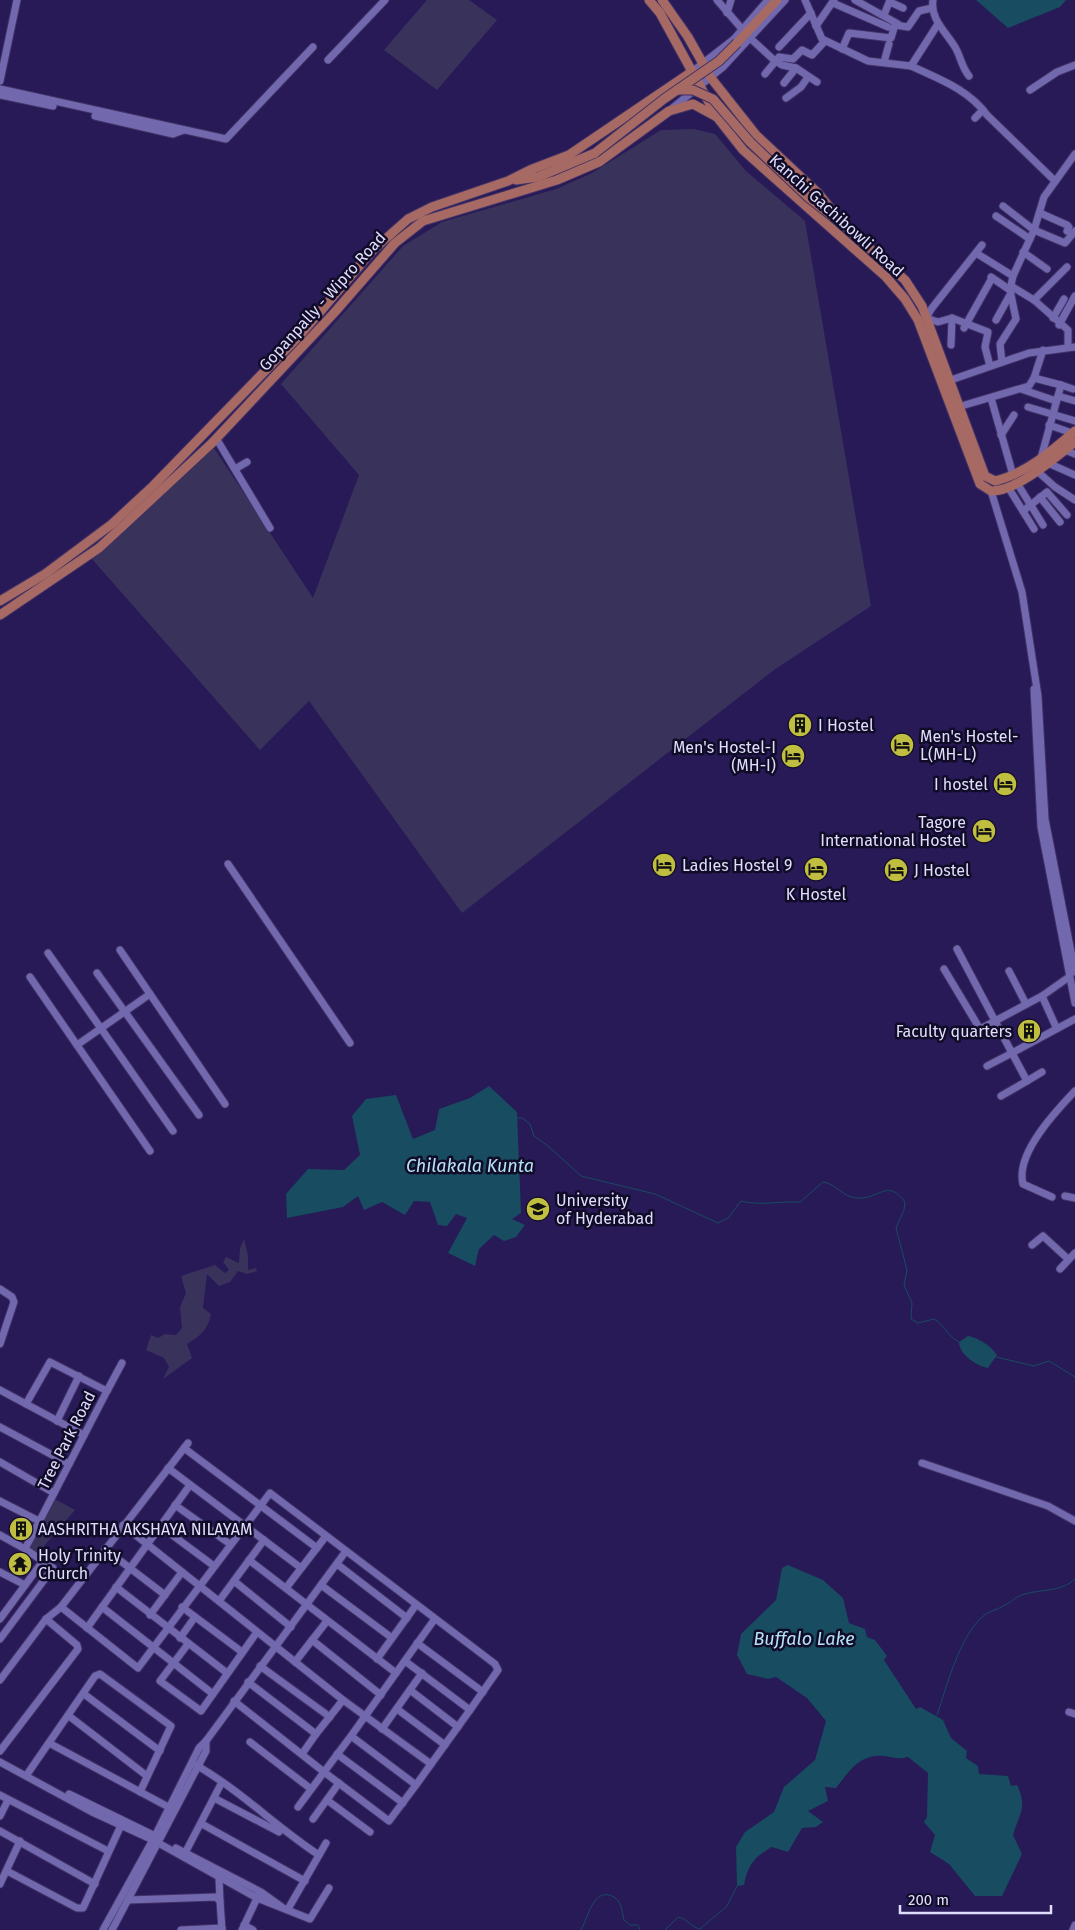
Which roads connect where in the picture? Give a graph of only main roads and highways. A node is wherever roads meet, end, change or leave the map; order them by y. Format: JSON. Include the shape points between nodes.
{"nodes":[{"id":1,"x":649,"y":0,"type":"edge"},
{"id":2,"x":662,"y":0,"type":"edge"},
{"id":3,"x":777,"y":0,"type":"edge"},
{"id":4,"x":693,"y":71,"type":"junction"},
{"id":5,"x":677,"y":90,"type":"junction"},
{"id":6,"x":717,"y":117,"type":"junction"},
{"id":7,"x":508,"y":181,"type":"junction"},
{"id":8,"x":845,"y":226,"type":"junction"},
{"id":9,"x":350,"y":277,"type":"junction"},
{"id":10,"x":358,"y":284,"type":"junction"},
{"id":11,"x":945,"y":382,"type":"junction"},
{"id":12,"x":1074,"y":435,"type":"edge"},
{"id":13,"x":1044,"y":461,"type":"junction"},
{"id":14,"x":1015,"y":479,"type":"junction"},
{"id":15,"x":102,"y":530,"type":"junction"},
{"id":16,"x":108,"y":538,"type":"junction"},
{"id":17,"x":0,"y":601,"type":"edge"},
{"id":18,"x":0,"y":615,"type":"edge"}],
"edges":[{"from":1,"to":4,"type":"main road","name":"Kanchi Gachibowli Road","via":[[660,13]]},
{"from":2,"to":8,"type":"main road","name":"Kanchi Gachibowli Road","via":[[688,37],[710,78],[756,136],[818,193]]},
{"from":3,"to":5,"type":"main road","name":"Gopanpally - Wipro Road","bridge":true,"via":[[719,61]]},
{"from":4,"to":6,"type":"main road","name":"Kanchi Gachibowli Road"},
{"from":4,"to":7,"type":"main road","name":"Gopanpally - Wipro Road","via":[[569,155]]},
{"from":5,"to":7,"type":"main road","name":"Gopanpally - Wipro Road","bridge":true,"via":[[595,153],[538,177]]},
{"from":5,"to":8,"type":"main road","bridge":true,"via":[[699,92],[718,102],[750,142],[809,198]]},
{"from":6,"to":10,"type":"main road","name":"Gopanpally - Wipro Road","via":[[693,104],[669,111],[599,162],[557,180],[423,221],[394,243]]},
{"from":6,"to":11,"type":"main road","name":"Kanchi Gachibowli Road","via":[[744,150],[886,277],[905,299],[918,320]]},
{"from":7,"to":9,"type":"main road","name":"Gopanpally - Wipro Road","via":[[416,214],[385,238]]},
{"from":8,"to":11,"type":"main road","name":"Kanchi Gachibowli Road","via":[[901,275],[922,306]]},
{"from":9,"to":10,"type":"main road"},
{"from":9,"to":15,"type":"main road","name":"Gopanpally - Wipro Road","via":[[301,334],[207,432],[153,486]]},
{"from":10,"to":16,"type":"main road","name":"Gopanpally - Wipro Road","via":[[216,438]]},
{"from":11,"to":14,"type":"main road","name":"Kanchi Gachibowli Road","via":[[984,475],[990,481]]},
{"from":11,"to":14,"type":"main road","name":"Kanchi Gachibowli Road","via":[[980,484],[991,491],[1008,487]]},
{"from":12,"to":13,"type":"main road"},
{"from":12,"to":13,"type":"main road","via":[[1066,450]]},
{"from":13,"to":14,"type":"main road"},
{"from":13,"to":14,"type":"main road","via":[[1036,470]]},
{"from":15,"to":16,"type":"main road"},
{"from":15,"to":17,"type":"main road","name":"Gopanpally - Wipro Road","via":[[45,574]]},
{"from":16,"to":18,"type":"main road","name":"Gopanpally - Wipro Road"}]}
